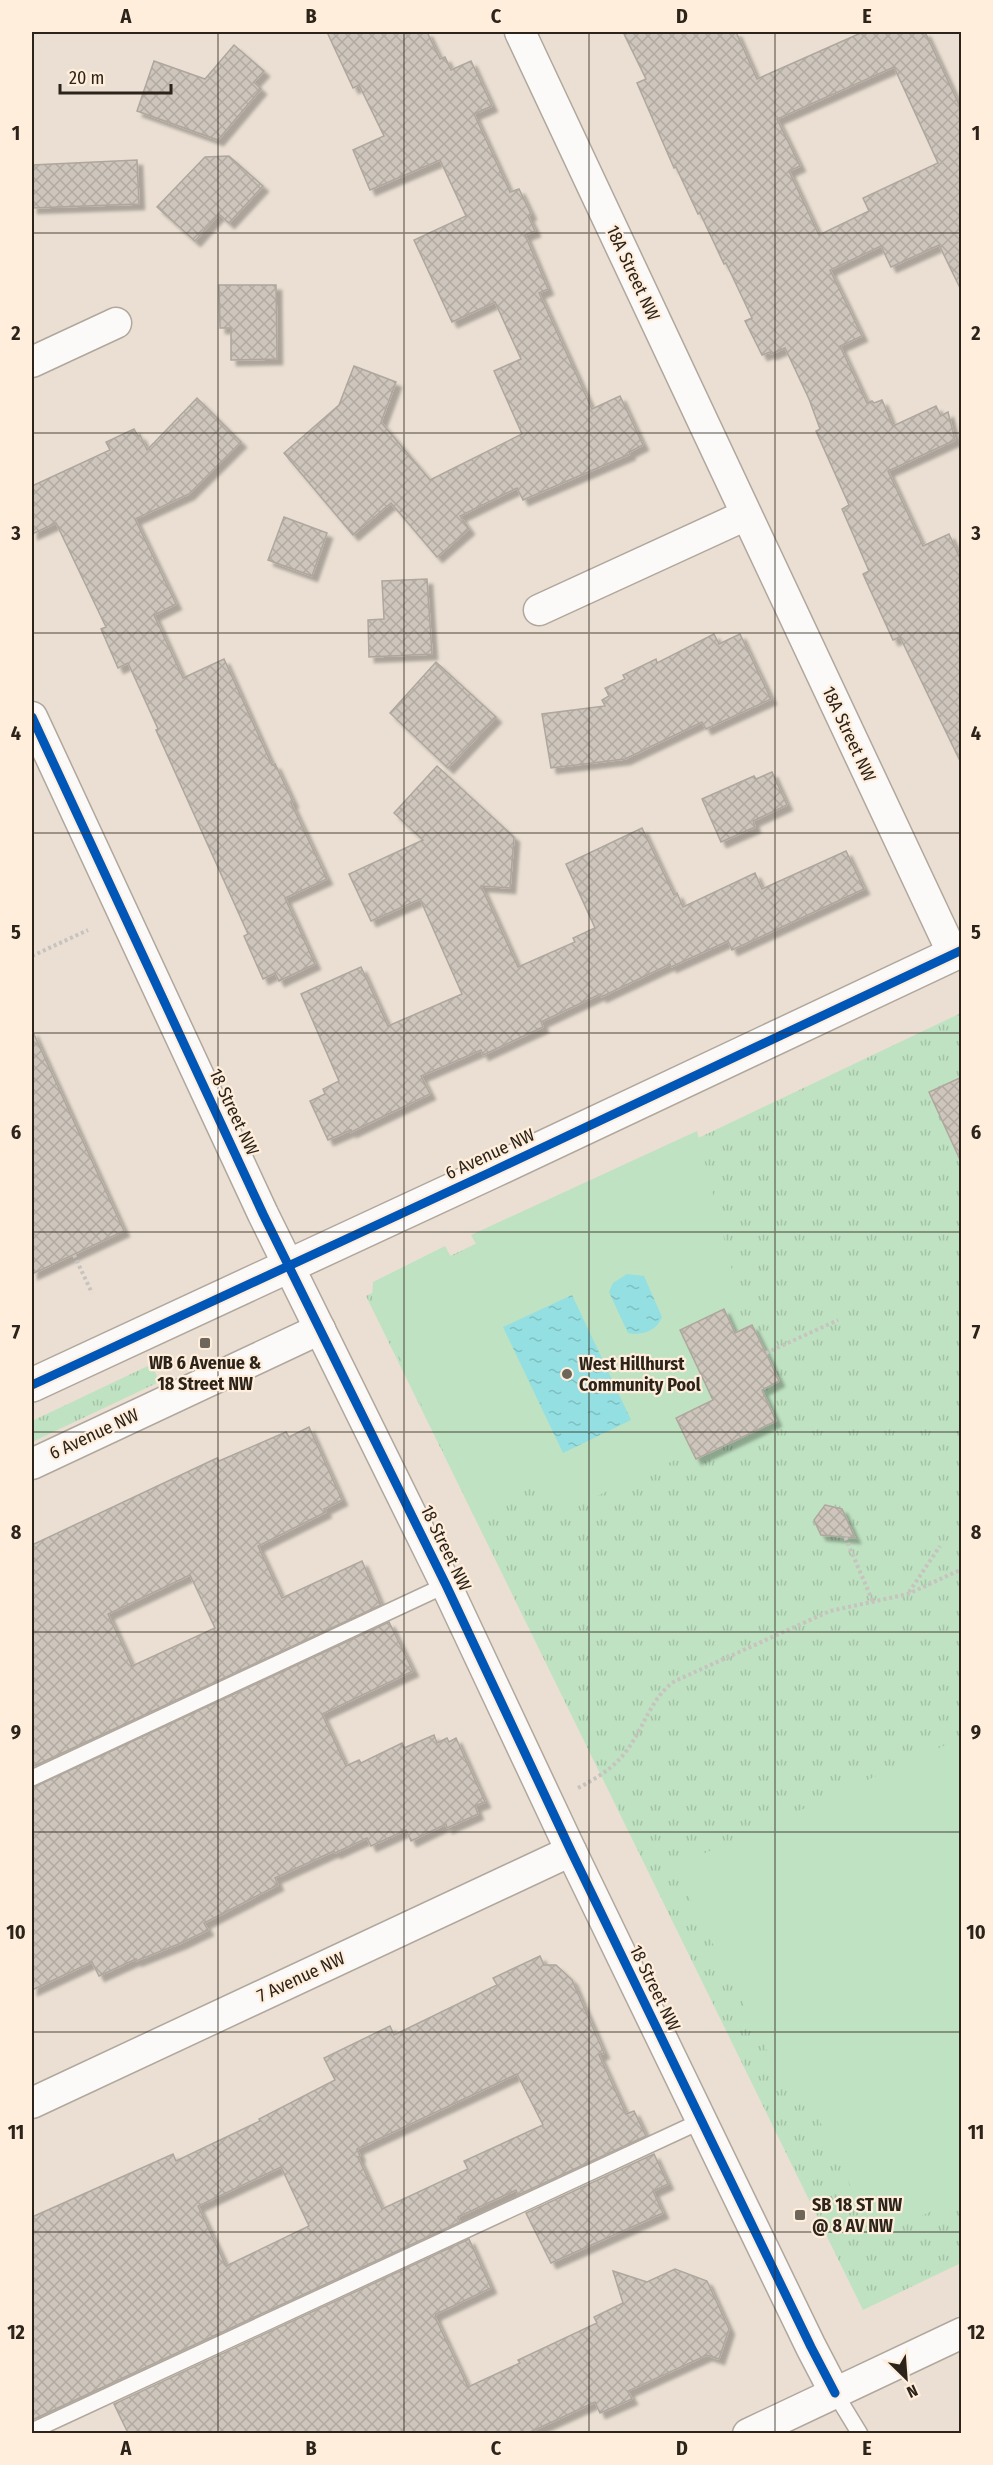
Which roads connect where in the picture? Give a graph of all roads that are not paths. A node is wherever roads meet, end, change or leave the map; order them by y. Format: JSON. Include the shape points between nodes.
{"nodes":[{"id":1,"x":520,"y":32,"type":"edge"},
{"id":2,"x":116,"y":323,"type":"dead end"},
{"id":3,"x":32,"y":362,"type":"edge"},
{"id":4,"x":746,"y":515,"type":"junction"},
{"id":5,"x":539,"y":610,"type":"dead end"},
{"id":6,"x":32,"y":717,"type":"edge"},
{"id":7,"x":957,"y":952,"type":"edge"},
{"id":8,"x":288,"y":1265,"type":"junction"},
{"id":9,"x":320,"y":1329,"type":"junction"},
{"id":10,"x":32,"y":1385,"type":"edge"},
{"id":11,"x":32,"y":1464,"type":"edge"},
{"id":12,"x":446,"y":1585,"type":"junction"},
{"id":13,"x":32,"y":1778,"type":"edge"},
{"id":14,"x":571,"y":1851,"type":"junction"},
{"id":15,"x":32,"y":2103,"type":"edge"},
{"id":16,"x":701,"y":2121,"type":"junction"},
{"id":17,"x":962,"y":2333,"type":"edge"},
{"id":18,"x":835,"y":2393,"type":"junction"},
{"id":19,"x":32,"y":2431,"type":"edge"},
{"id":20,"x":748,"y":2433,"type":"edge"},
{"id":21,"x":860,"y":2433,"type":"edge"}],
"edges":[{"from":1,"to":4,"type":"street","name":"18A Street NW"},
{"from":2,"to":3,"type":"street"},
{"from":4,"to":5,"type":"street"},
{"from":4,"to":7,"type":"street","name":"18A Street NW"},
{"from":6,"to":8,"type":"street","name":"18 Street NW"},
{"from":7,"to":8,"type":"street","name":"6 Avenue NW"},
{"from":8,"to":9,"type":"street","name":"18 Street NW"},
{"from":8,"to":10,"type":"street","name":"6 Avenue NW"},
{"from":9,"to":11,"type":"street","name":"6 Avenue NW"},
{"from":9,"to":12,"type":"street","name":"18 Street NW"},
{"from":12,"to":13,"type":"lane"},
{"from":12,"to":14,"type":"street","name":"18 Street NW"},
{"from":14,"to":15,"type":"street","name":"7 Avenue NW"},
{"from":14,"to":16,"type":"street","name":"18 Street NW"},
{"from":16,"to":18,"type":"street","name":"18 Street NW"},
{"from":16,"to":19,"type":"lane"},
{"from":17,"to":18,"type":"street"},
{"from":18,"to":20,"type":"street"},
{"from":18,"to":21,"type":"lane"}]}
